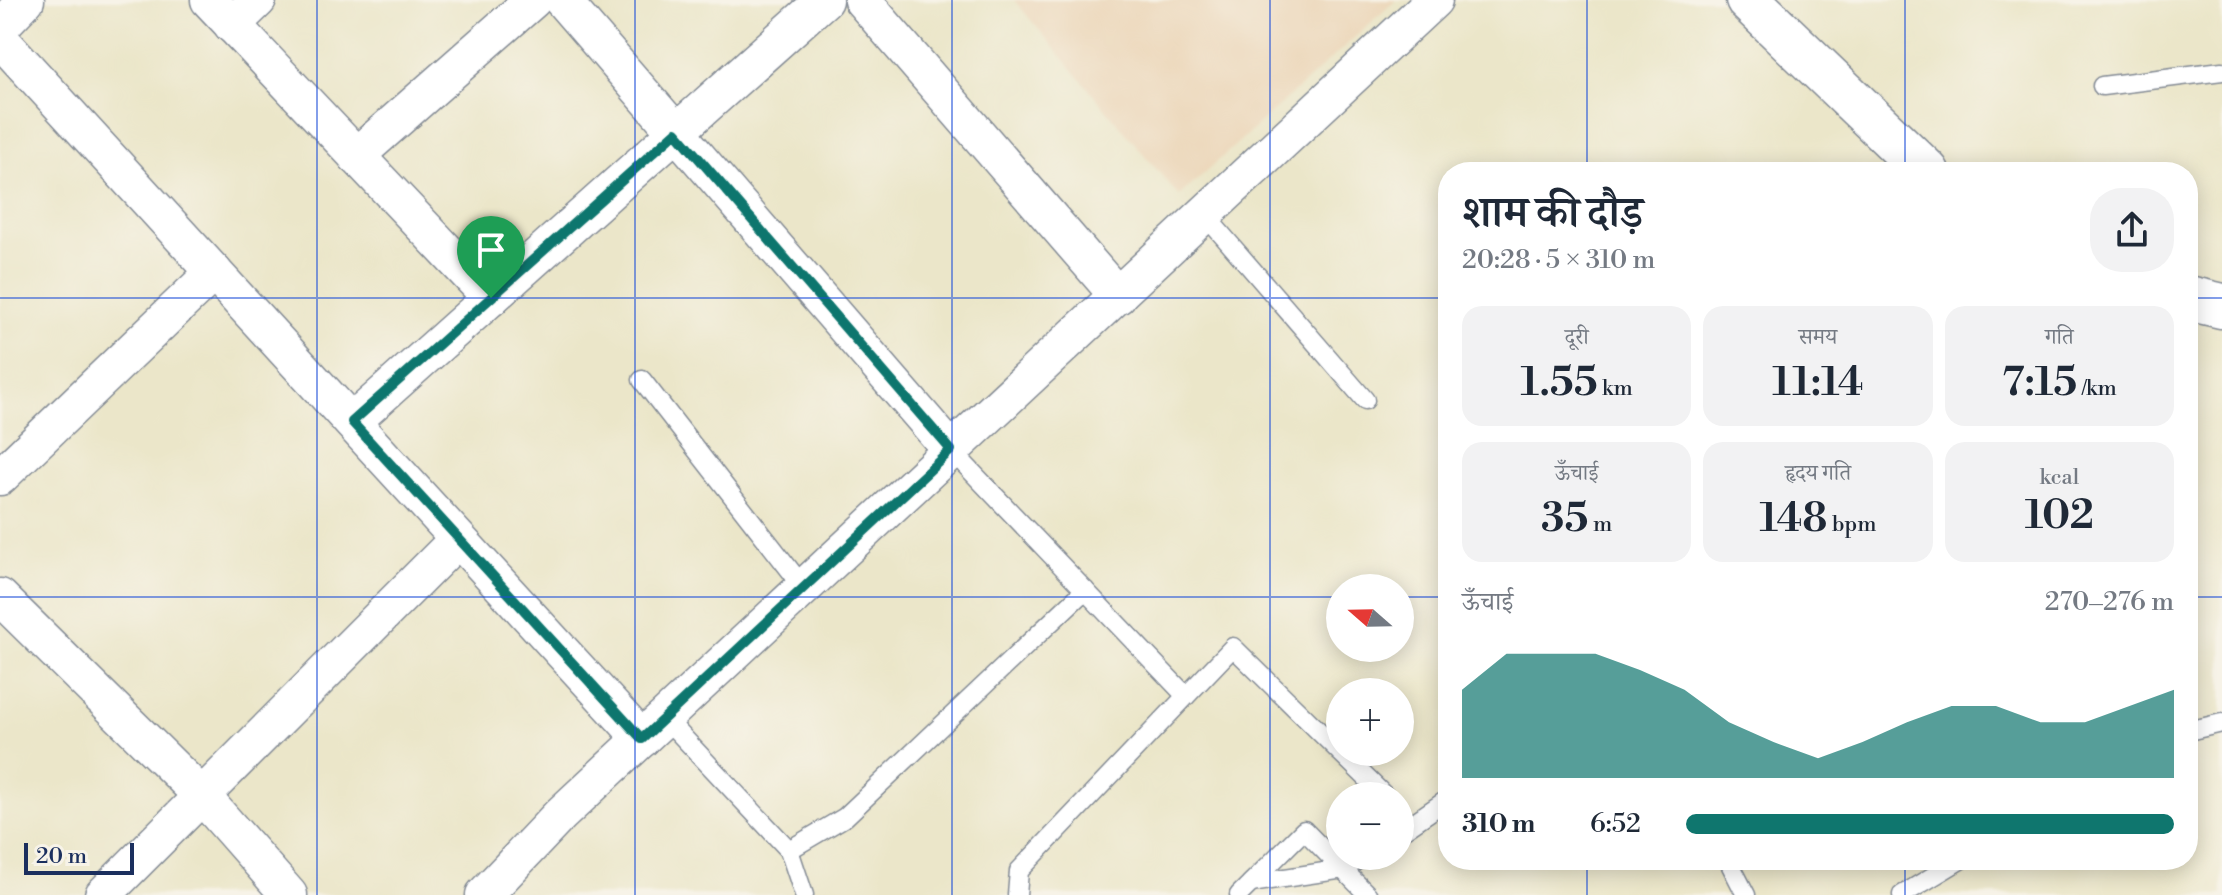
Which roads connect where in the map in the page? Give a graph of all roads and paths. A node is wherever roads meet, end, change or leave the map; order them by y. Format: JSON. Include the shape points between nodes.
{"nodes":[{"id":1,"x":26,"y":0,"type":"edge"},
{"id":2,"x":258,"y":0,"type":"edge"},
{"id":3,"x":533,"y":0,"type":"edge"},
{"id":4,"x":562,"y":0,"type":"edge"},
{"id":5,"x":824,"y":0,"type":"edge"},
{"id":6,"x":862,"y":0,"type":"edge"},
{"id":7,"x":1434,"y":0,"type":"edge"},
{"id":8,"x":1748,"y":0,"type":"edge"},
{"id":9,"x":220,"y":12,"type":"edge"},
{"id":10,"x":0,"y":27,"type":"edge"},
{"id":11,"x":0,"y":39,"type":"edge"},
{"id":12,"x":2222,"y":71,"type":"edge"},
{"id":13,"x":2102,"y":86,"type":"dead end"},
{"id":14,"x":676,"y":132,"type":"junction"},
{"id":15,"x":356,"y":156,"type":"junction"},
{"id":16,"x":1917,"y":162,"type":"edge"},
{"id":17,"x":1204,"y":214,"type":"junction"},
{"id":18,"x":214,"y":272,"type":"junction"},
{"id":19,"x":1118,"y":296,"type":"junction"},
{"id":20,"x":491,"y":298,"type":"junction"},
{"id":21,"x":2198,"y":300,"type":"edge"},
{"id":22,"x":2222,"y":306,"type":"edge"},
{"id":23,"x":642,"y":380,"type":"dead end"},
{"id":24,"x":1365,"y":400,"type":"dead end"},
{"id":25,"x":352,"y":422,"type":"junction"},
{"id":26,"x":951,"y":450,"type":"junction"},
{"id":27,"x":0,"y":477,"type":"edge"},
{"id":28,"x":458,"y":539,"type":"junction"},
{"id":29,"x":804,"y":588,"type":"junction"},
{"id":30,"x":1085,"y":590,"type":"junction"},
{"id":31,"x":0,"y":597,"type":"edge"},
{"id":32,"x":1186,"y":696,"type":"junction"},
{"id":33,"x":2222,"y":723,"type":"edge"},
{"id":34,"x":653,"y":728,"type":"junction"},
{"id":35,"x":2198,"y":729,"type":"edge"},
{"id":36,"x":1326,"y":738,"type":"edge"},
{"id":37,"x":1354,"y":766,"type":"edge"},
{"id":38,"x":1371,"y":782,"type":"edge"},
{"id":39,"x":202,"y":796,"type":"junction"},
{"id":40,"x":1438,"y":804,"type":"edge"},
{"id":41,"x":1414,"y":817,"type":"edge"},
{"id":42,"x":789,"y":850,"type":"junction"},
{"id":43,"x":1326,"y":851,"type":"edge"},
{"id":44,"x":1339,"y":870,"type":"edge"},
{"id":45,"x":1345,"y":870,"type":"edge"},
{"id":46,"x":1733,"y":870,"type":"edge"},
{"id":47,"x":1943,"y":870,"type":"edge"},
{"id":48,"x":1245,"y":889,"type":"edge"},
{"id":49,"x":487,"y":894,"type":"edge"},
{"id":50,"x":103,"y":895,"type":"edge"},
{"id":51,"x":289,"y":895,"type":"edge"},
{"id":52,"x":804,"y":895,"type":"edge"},
{"id":53,"x":1017,"y":895,"type":"edge"},
{"id":54,"x":1368,"y":895,"type":"edge"},
{"id":55,"x":1746,"y":895,"type":"edge"},
{"id":56,"x":1902,"y":895,"type":"edge"}],
"edges":[{"from":1,"to":10,"type":"street"},
{"from":2,"to":9,"type":"street"},
{"from":3,"to":15,"type":"street"},
{"from":4,"to":14,"type":"street"},
{"from":5,"to":14,"type":"street"},
{"from":6,"to":19,"type":"street"},
{"from":7,"to":17,"type":"street"},
{"from":8,"to":16,"type":"street"},
{"from":9,"to":15,"type":"street"},
{"from":11,"to":18,"type":"street"},
{"from":12,"to":13,"type":"lane"},
{"from":14,"to":20,"type":"street"},
{"from":14,"to":26,"type":"street"},
{"from":15,"to":20,"type":"street"},
{"from":17,"to":19,"type":"street"},
{"from":17,"to":24,"type":"lane"},
{"from":18,"to":25,"type":"street"},
{"from":18,"to":27,"type":"street"},
{"from":19,"to":26,"type":"street"},
{"from":20,"to":25,"type":"street"},
{"from":21,"to":22,"type":"street"},
{"from":23,"to":29,"type":"lane"},
{"from":25,"to":28,"type":"street"},
{"from":26,"to":29,"type":"street"},
{"from":26,"to":30,"type":"lane"},
{"from":28,"to":34,"type":"street"},
{"from":28,"to":39,"type":"street"},
{"from":29,"to":34,"type":"street"},
{"from":30,"to":32,"type":"lane"},
{"from":30,"to":42,"type":"lane","via":[[845,817]]},
{"from":31,"to":39,"type":"street"},
{"from":32,"to":36,"type":"lane","via":[[1233,647]]},
{"from":32,"to":53,"type":"lane","via":[[1019,871]]},
{"from":33,"to":35,"type":"lane"},
{"from":34,"to":42,"type":"lane"},
{"from":34,"to":49,"type":"street","via":[[560,815]]},
{"from":37,"to":38,"type":"lane"},
{"from":39,"to":50,"type":"street"},
{"from":39,"to":51,"type":"street"},
{"from":40,"to":41,"type":"lane"},
{"from":42,"to":52,"type":"lane"},
{"from":43,"to":48,"type":"lane","via":[[1304,830]]},
{"from":44,"to":48,"type":"lane"},
{"from":45,"to":54,"type":"lane"},
{"from":46,"to":55,"type":"lane"},
{"from":47,"to":56,"type":"lane"}]}
